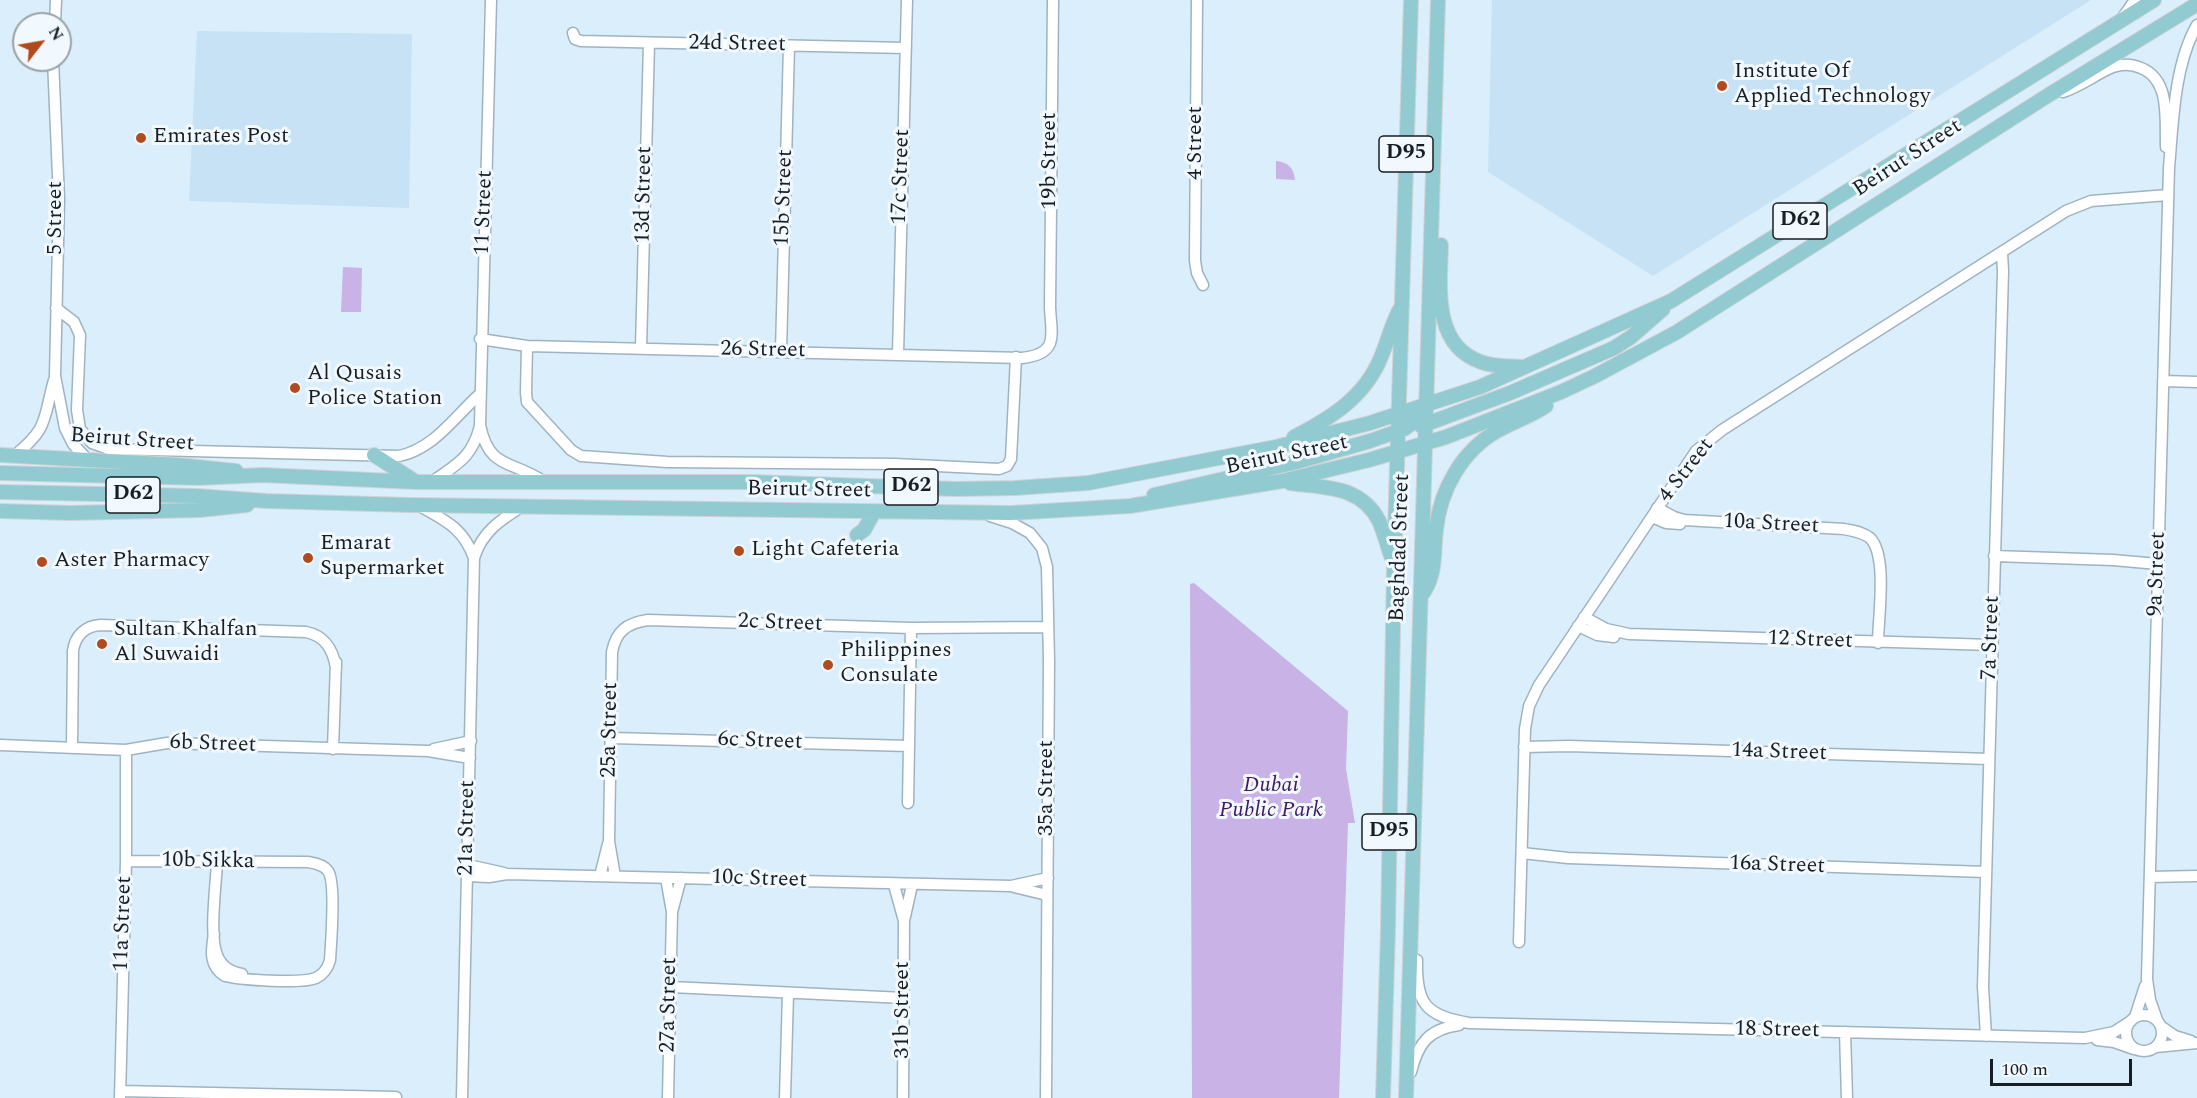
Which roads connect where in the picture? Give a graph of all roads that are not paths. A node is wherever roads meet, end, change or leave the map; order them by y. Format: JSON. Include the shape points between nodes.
{"nodes":[{"id":1,"x":491,"y":0,"type":"edge"},
{"id":2,"x":907,"y":0,"type":"edge"},
{"id":3,"x":1053,"y":0,"type":"edge"},
{"id":4,"x":1197,"y":0,"type":"edge"},
{"id":5,"x":1411,"y":0,"type":"edge"},
{"id":6,"x":1438,"y":0,"type":"edge"},
{"id":7,"x":2135,"y":0,"type":"edge"},
{"id":8,"x":2154,"y":0,"type":"edge"},
{"id":9,"x":2197,"y":4,"type":"edge"},
{"id":10,"x":2120,"y":20,"type":"junction"},
{"id":11,"x":2197,"y":25,"type":"edge"},
{"id":12,"x":573,"y":33,"type":"dead end"},
{"id":13,"x":649,"y":43,"type":"junction"},
{"id":14,"x":789,"y":46,"type":"junction"},
{"id":15,"x":906,"y":48,"type":"junction"},
{"id":16,"x":53,"y":72,"type":"edge"},
{"id":17,"x":2047,"y":96,"type":"junction"},
{"id":18,"x":1435,"y":116,"type":"junction"},
{"id":19,"x":2169,"y":168,"type":"junction"},
{"id":20,"x":2168,"y":199,"type":"junction"},
{"id":21,"x":2002,"y":253,"type":"junction"},
{"id":22,"x":1985,"y":264,"type":"junction"},
{"id":23,"x":1203,"y":285,"type":"dead end"},
{"id":24,"x":2002,"y":289,"type":"junction"},
{"id":25,"x":1671,"y":301,"type":"junction"},
{"id":26,"x":56,"y":308,"type":"junction"},
{"id":27,"x":1401,"y":308,"type":"junction"},
{"id":28,"x":1051,"y":322,"type":"joint"},
{"id":29,"x":480,"y":339,"type":"junction"},
{"id":30,"x":510,"y":345,"type":"junction"},
{"id":31,"x":528,"y":346,"type":"junction"},
{"id":32,"x":641,"y":348,"type":"junction"},
{"id":33,"x":480,"y":351,"type":"junction"},
{"id":34,"x":781,"y":351,"type":"junction"},
{"id":35,"x":898,"y":354,"type":"junction"},
{"id":36,"x":1016,"y":357,"type":"junction"},
{"id":37,"x":1527,"y":367,"type":"junction"},
{"id":38,"x":55,"y":376,"type":"junction"},
{"id":39,"x":2163,"y":381,"type":"junction"},
{"id":40,"x":2197,"y":382,"type":"edge"},
{"id":41,"x":1561,"y":392,"type":"junction"},
{"id":42,"x":480,"y":394,"type":"junction"},
{"id":43,"x":78,"y":399,"type":"junction"},
{"id":44,"x":1427,"y":405,"type":"junction"},
{"id":45,"x":61,"y":411,"type":"junction"},
{"id":46,"x":1398,"y":414,"type":"junction"},
{"id":47,"x":1426,"y":423,"type":"junction"},
{"id":48,"x":480,"y":426,"type":"junction"},
{"id":49,"x":1398,"y":432,"type":"junction"},
{"id":50,"x":1426,"y":443,"type":"junction"},
{"id":51,"x":1276,"y":447,"type":"junction"},
{"id":52,"x":1397,"y":452,"type":"junction"},
{"id":53,"x":7,"y":455,"type":"edge"},
{"id":54,"x":109,"y":455,"type":"junction"},
{"id":55,"x":374,"y":455,"type":"junction"},
{"id":56,"x":87,"y":459,"type":"junction"},
{"id":57,"x":0,"y":473,"type":"edge"},
{"id":58,"x":262,"y":475,"type":"junction"},
{"id":59,"x":543,"y":481,"type":"junction"},
{"id":60,"x":1282,"y":481,"type":"junction"},
{"id":61,"x":416,"y":482,"type":"junction"},
{"id":62,"x":432,"y":482,"type":"junction"},
{"id":63,"x":0,"y":492,"type":"edge"},
{"id":64,"x":266,"y":501,"type":"junction"},
{"id":65,"x":418,"y":505,"type":"junction"},
{"id":66,"x":523,"y":506,"type":"junction"},
{"id":67,"x":1130,"y":506,"type":"junction"},
{"id":68,"x":0,"y":511,"type":"edge"},
{"id":69,"x":874,"y":512,"type":"junction"},
{"id":70,"x":984,"y":513,"type":"junction"},
{"id":71,"x":1654,"y":513,"type":"junction"},
{"id":72,"x":857,"y":535,"type":"dead end"},
{"id":73,"x":1995,"y":556,"type":"junction"},
{"id":74,"x":474,"y":558,"type":"junction"},
{"id":75,"x":2158,"y":560,"type":"junction"},
{"id":76,"x":1394,"y":566,"type":"junction"},
{"id":77,"x":1420,"y":597,"type":"junction"},
{"id":78,"x":1581,"y":622,"type":"junction"},
{"id":79,"x":627,"y":625,"type":"joint"},
{"id":80,"x":911,"y":628,"type":"junction"},
{"id":81,"x":1047,"y":632,"type":"junction"},
{"id":82,"x":1878,"y":643,"type":"junction"},
{"id":83,"x":1992,"y":645,"type":"junction"},
{"id":84,"x":612,"y":738,"type":"junction"},
{"id":85,"x":471,"y":741,"type":"junction"},
{"id":86,"x":1524,"y":744,"type":"junction"},
{"id":87,"x":0,"y":746,"type":"edge"},
{"id":88,"x":909,"y":746,"type":"junction"},
{"id":89,"x":72,"y":747,"type":"junction"},
{"id":90,"x":333,"y":749,"type":"junction"},
{"id":91,"x":126,"y":750,"type":"junction"},
{"id":92,"x":428,"y":751,"type":"junction"},
{"id":93,"x":470,"y":758,"type":"junction"},
{"id":94,"x":1989,"y":759,"type":"junction"},
{"id":95,"x":908,"y":803,"type":"dead end"},
{"id":96,"x":609,"y":840,"type":"junction"},
{"id":97,"x":1521,"y":856,"type":"junction"},
{"id":98,"x":126,"y":861,"type":"junction"},
{"id":99,"x":217,"y":862,"type":"junction"},
{"id":100,"x":467,"y":871,"type":"junction"},
{"id":101,"x":1986,"y":872,"type":"junction"},
{"id":102,"x":2150,"y":873,"type":"junction"},
{"id":103,"x":2197,"y":875,"type":"edge"},
{"id":104,"x":600,"y":876,"type":"junction"},
{"id":105,"x":615,"y":876,"type":"junction"},
{"id":106,"x":666,"y":878,"type":"junction"},
{"id":107,"x":681,"y":878,"type":"junction"},
{"id":108,"x":1048,"y":878,"type":"junction"},
{"id":109,"x":894,"y":885,"type":"junction"},
{"id":110,"x":912,"y":885,"type":"junction"},
{"id":111,"x":1011,"y":886,"type":"junction"},
{"id":112,"x":1047,"y":895,"type":"junction"},
{"id":113,"x":1411,"y":898,"type":"junction"},
{"id":114,"x":672,"y":912,"type":"junction"},
{"id":115,"x":904,"y":921,"type":"junction"},
{"id":116,"x":1519,"y":942,"type":"dead end"},
{"id":117,"x":2147,"y":979,"type":"junction"},
{"id":118,"x":671,"y":987,"type":"junction"},
{"id":119,"x":789,"y":993,"type":"junction"},
{"id":120,"x":904,"y":998,"type":"junction"},
{"id":121,"x":2133,"y":1019,"type":"junction"},
{"id":122,"x":1469,"y":1023,"type":"junction"},
{"id":123,"x":2159,"y":1023,"type":"junction"},
{"id":124,"x":1850,"y":1033,"type":"junction"},
{"id":125,"x":1982,"y":1036,"type":"junction"},
{"id":126,"x":2085,"y":1038,"type":"junction"},
{"id":127,"x":2197,"y":1042,"type":"edge"},
{"id":128,"x":2156,"y":1047,"type":"junction"},
{"id":129,"x":2136,"y":1049,"type":"junction"},
{"id":130,"x":1406,"y":1093,"type":"edge"},
{"id":131,"x":120,"y":1095,"type":"edge"},
{"id":132,"x":324,"y":1097,"type":"edge"},
{"id":133,"x":396,"y":1097,"type":"edge"},
{"id":134,"x":462,"y":1098,"type":"edge"},
{"id":135,"x":668,"y":1098,"type":"edge"},
{"id":136,"x":785,"y":1098,"type":"edge"},
{"id":137,"x":903,"y":1098,"type":"edge"},
{"id":138,"x":1046,"y":1098,"type":"edge"},
{"id":139,"x":1383,"y":1098,"type":"edge"},
{"id":140,"x":1847,"y":1098,"type":"edge"}],
"edges":[{"from":1,"to":29,"type":"street","name":"11 Street"},
{"from":2,"to":15,"type":"street","name":"17c Street"},
{"from":3,"to":28,"type":"street","name":"19b Street"},
{"from":4,"to":23,"type":"street","name":"4 Street","via":[[1195,261]]},
{"from":5,"to":27,"type":"main road","name":"Baghdad Street","number":"D95"},
{"from":6,"to":18,"type":"main road","name":"Baghdad Street","number":"D95"},
{"from":7,"to":10,"type":"street"},
{"from":8,"to":10,"type":"main road","name":"Beirut Street","number":"D62"},
{"from":9,"to":17,"type":"main road","name":"Beirut Street","number":"D62"},
{"from":10,"to":25,"type":"main road","name":"Beirut Street","number":"D62"},
{"from":11,"to":19,"type":"street","name":"9a Street","via":[[2179,81]]},
{"from":12,"to":13,"type":"street","name":"24d Street","via":[[581,42]]},
{"from":13,"to":14,"type":"street","name":"24d Street"},
{"from":13,"to":32,"type":"street","name":"13d Street"},
{"from":14,"to":15,"type":"street","name":"24d Street"},
{"from":14,"to":34,"type":"street","name":"15b Street"},
{"from":15,"to":35,"type":"street","name":"17c Street"},
{"from":16,"to":26,"type":"street","name":"5 Street","via":[[58,192]]},
{"from":17,"to":19,"type":"street","name":"9a Street","via":[[2119,65],[2142,68],[2155,78],[2162,92]]},
{"from":17,"to":41,"type":"main road","name":"Beirut Street","number":"D62","via":[[1677,332]]},
{"from":18,"to":37,"type":"main road","via":[[1441,167],[1440,304],[1448,333],[1460,349],[1480,362]]},
{"from":18,"to":44,"type":"main road","name":"Baghdad Street","number":"D95"},
{"from":19,"to":20,"type":"street","name":"9a Street"},
{"from":20,"to":21,"type":"street","name":"4 Street","via":[[2100,199],[2074,207]]},
{"from":20,"to":39,"type":"street","name":"9a Street"},
{"from":21,"to":22,"type":"street","name":"4 Street"},
{"from":21,"to":24,"type":"street","name":"7a Street"},
{"from":22,"to":24,"type":"street","via":[[1998,277]]},
{"from":22,"to":71,"type":"street","name":"4 Street","via":[[1713,436],[1696,451]]},
{"from":24,"to":73,"type":"street","name":"7a Street"},
{"from":25,"to":37,"type":"main road","name":"Beirut Street","number":"D62"},
{"from":25,"to":47,"type":"main road","via":[[1648,324],[1614,348],[1510,393]]},
{"from":26,"to":38,"type":"street","name":"5 Street"},
{"from":26,"to":43,"type":"street","via":[[74,322],[80,335]]},
{"from":27,"to":46,"type":"main road","name":"Baghdad Street","number":"D95"},
{"from":27,"to":51,"type":"main road","via":[[1378,364],[1359,393],[1332,416]]},
{"from":28,"to":36,"type":"street","name":"26 Street","via":[[1052,343],[1046,350],[1031,357]]},
{"from":29,"to":30,"type":"street","name":"26 Street"},
{"from":29,"to":33,"type":"street","name":"11 Street"},
{"from":30,"to":31,"type":"street","name":"26 Street"},
{"from":30,"to":33,"type":"street","name":"26 Street"},
{"from":31,"to":32,"type":"street","name":"26 Street"},
{"from":31,"to":36,"type":"street","via":[[527,402],[571,450],[592,459],[667,462],[999,469],[1011,459]]},
{"from":32,"to":34,"type":"street","name":"26 Street"},
{"from":33,"to":42,"type":"street","name":"11 Street"},
{"from":34,"to":35,"type":"street","name":"26 Street"},
{"from":35,"to":36,"type":"street","name":"26 Street"},
{"from":37,"to":44,"type":"main road","name":"Beirut Street","number":"D62"},
{"from":38,"to":45,"type":"street","name":"5 Street"},
{"from":38,"to":53,"type":"street","name":"5 Street","via":[[40,431],[33,440]]},
{"from":39,"to":40,"type":"street"},
{"from":39,"to":75,"type":"street","name":"9a Street"},
{"from":41,"to":50,"type":"main road","name":"Beirut Street","number":"D62"},
{"from":41,"to":77,"type":"main road","via":[[1540,410],[1494,433],[1458,468],[1443,497],[1433,573]]},
{"from":42,"to":48,"type":"street","name":"11 Street"},
{"from":42,"to":55,"type":"street","via":[[418,450],[399,456]]},
{"from":43,"to":45,"type":"street"},
{"from":43,"to":54,"type":"street","via":[[78,420],[85,437]]},
{"from":44,"to":46,"type":"main road","name":"Beirut Street","number":"D62"},
{"from":44,"to":47,"type":"main road","name":"Baghdad Street","number":"D95"},
{"from":44,"to":49,"type":"main road","via":[[1415,421]]},
{"from":45,"to":56,"type":"street","name":"5 Street","via":[[68,435]]},
{"from":46,"to":49,"type":"main road","name":"Baghdad Street","number":"D95"},
{"from":46,"to":51,"type":"main road","name":"Beirut Street","number":"D62"},
{"from":47,"to":50,"type":"main road","name":"Baghdad Street","number":"D95"},
{"from":47,"to":52,"type":"main road","via":[[1409,435]]},
{"from":48,"to":59,"type":"street","name":"11 Street","via":[[487,446],[499,461]]},
{"from":48,"to":62,"type":"street","name":"11 Street","via":[[464,459]]},
{"from":49,"to":52,"type":"main road","name":"Baghdad Street","number":"D95"},
{"from":49,"to":67,"type":"main road","via":[[1293,463],[1167,491]]},
{"from":50,"to":52,"type":"main road","name":"Beirut Street","number":"D62"},
{"from":50,"to":77,"type":"main road","name":"Baghdad Street","number":"D95"},
{"from":51,"to":59,"type":"main road","name":"Beirut Street","number":"D62","via":[[1088,483],[1043,487],[956,489],[751,482]]},
{"from":52,"to":60,"type":"main road","name":"Beirut Street","number":"D62"},
{"from":52,"to":76,"type":"main road","name":"Baghdad Street","number":"D95"},
{"from":53,"to":56,"type":"main road","name":"Beirut Street","number":"D62"},
{"from":54,"to":55,"type":"street"},
{"from":54,"to":56,"type":"main road","name":"Beirut Street","number":"D62"},
{"from":54,"to":58,"type":"main road","name":"Beirut Street","number":"D62"},
{"from":55,"to":61,"type":"main road"},
{"from":57,"to":58,"type":"main road","name":"Beirut Street","number":"D62","via":[[199,478]]},
{"from":58,"to":61,"type":"main road","name":"Beirut Street","number":"D62"},
{"from":59,"to":62,"type":"main road","name":"Beirut Street","number":"D62"},
{"from":60,"to":67,"type":"main road","name":"Beirut Street","number":"D62"},
{"from":60,"to":76,"type":"main road","via":[[1336,488],[1360,498],[1380,522]]},
{"from":61,"to":62,"type":"main road","name":"Beirut Street","number":"D62"},
{"from":63,"to":64,"type":"main road","name":"Beirut Street","number":"D62"},
{"from":64,"to":65,"type":"main road","name":"Beirut Street","number":"D62"},
{"from":64,"to":68,"type":"main road","name":"Beirut Street","number":"D62","via":[[200,510]]},
{"from":65,"to":66,"type":"main road","name":"Beirut Street","number":"D62"},
{"from":65,"to":74,"type":"street","name":"21a Street","via":[[461,532]]},
{"from":66,"to":69,"type":"main road","name":"Beirut Street","number":"D62"},
{"from":66,"to":74,"type":"street","name":"21a Street","via":[[486,533]]},
{"from":67,"to":70,"type":"main road","name":"Beirut Street","number":"D62"},
{"from":69,"to":70,"type":"main road","name":"Beirut Street","number":"D62"},
{"from":69,"to":72,"type":"main road"},
{"from":70,"to":81,"type":"street","name":"35a Street","via":[[1022,528],[1042,548],[1047,567]]},
{"from":71,"to":78,"type":"street","name":"4 Street"},
{"from":71,"to":82,"type":"street","name":"10a Street","via":[[1698,521],[1844,530],[1862,527],[1874,532],[1883,548]]},
{"from":73,"to":75,"type":"street"},
{"from":73,"to":83,"type":"street","name":"7a Street"},
{"from":74,"to":85,"type":"street","name":"21a Street"},
{"from":75,"to":102,"type":"street","name":"9a Street"},
{"from":76,"to":139,"type":"main road","name":"Baghdad Street","number":"D95"},
{"from":77,"to":113,"type":"main road","name":"Baghdad Street","number":"D95"},
{"from":78,"to":82,"type":"street","name":"12 Street","via":[[1629,634]]},
{"from":78,"to":86,"type":"street","name":"4 Street","via":[[1533,695]]},
{"from":79,"to":80,"type":"street","name":"2c Street","via":[[648,620]]},
{"from":79,"to":84,"type":"street","name":"25a Street","via":[[617,635],[612,652]]},
{"from":80,"to":81,"type":"street","name":"2c Street"},
{"from":80,"to":88,"type":"street"},
{"from":81,"to":108,"type":"street","name":"35a Street"},
{"from":82,"to":83,"type":"street","name":"12 Street"},
{"from":83,"to":94,"type":"street","name":"7a Street"},
{"from":84,"to":88,"type":"street","name":"6c Street"},
{"from":84,"to":96,"type":"street","name":"25a Street"},
{"from":85,"to":92,"type":"street","name":"6b Street"},
{"from":85,"to":93,"type":"street","name":"21a Street"},
{"from":86,"to":94,"type":"street","name":"14a Street"},
{"from":86,"to":97,"type":"street","name":"4 Street"},
{"from":87,"to":89,"type":"street","name":"6b Street"},
{"from":88,"to":95,"type":"street"},
{"from":89,"to":90,"type":"street","via":[[74,644],[90,627],[105,626],[320,631],[331,639],[337,651]]},
{"from":89,"to":91,"type":"street","name":"6b Street"},
{"from":90,"to":91,"type":"street","name":"6b Street","via":[[167,743]]},
{"from":90,"to":92,"type":"street","name":"6b Street"},
{"from":91,"to":98,"type":"street","name":"11a Street"},
{"from":92,"to":93,"type":"street","name":"6b Street"},
{"from":93,"to":100,"type":"street","name":"21a Street"},
{"from":94,"to":101,"type":"street","name":"7a Street"},
{"from":96,"to":104,"type":"street","name":"25a Street"},
{"from":96,"to":105,"type":"street","name":"25a Street"},
{"from":97,"to":101,"type":"street","name":"16a Street"},
{"from":97,"to":116,"type":"street","name":"4 Street"},
{"from":98,"to":99,"type":"street","name":"10b Sikka"},
{"from":98,"to":131,"type":"street","name":"11a Street"},
{"from":99,"to":99,"type":"street","name":"10b Sikka","via":[[290,862],[321,874],[328,886],[330,907],[330,956],[325,972],[312,979],[231,978],[218,972],[212,958]]},
{"from":100,"to":104,"type":"street","name":"10c Street"},
{"from":100,"to":134,"type":"street","name":"21a Street"},
{"from":101,"to":125,"type":"street","name":"7a Street"},
{"from":102,"to":103,"type":"street"},
{"from":102,"to":117,"type":"street","name":"9a Street"},
{"from":104,"to":105,"type":"street","name":"10c Street"},
{"from":105,"to":106,"type":"street","name":"10c Street"},
{"from":106,"to":107,"type":"street","name":"10c Street"},
{"from":106,"to":114,"type":"street","name":"27a Street"},
{"from":107,"to":109,"type":"street","name":"10c Street"},
{"from":107,"to":114,"type":"street","name":"27a Street"},
{"from":108,"to":111,"type":"street","name":"10c Street"},
{"from":108,"to":112,"type":"street","name":"35a Street"},
{"from":109,"to":110,"type":"street","name":"10c Street"},
{"from":109,"to":115,"type":"street","name":"31b Street"},
{"from":110,"to":111,"type":"street","name":"10c Street"},
{"from":110,"to":115,"type":"street","name":"31b Street"},
{"from":111,"to":112,"type":"street","name":"10c Street"},
{"from":112,"to":138,"type":"street","name":"35a Street"},
{"from":113,"to":122,"type":"street","name":"18 Street","via":[[1417,920],[1416,981],[1420,997],[1436,1014]]},
{"from":113,"to":130,"type":"main road","name":"Baghdad Street","number":"D95"},
{"from":114,"to":118,"type":"street","name":"27a Street"},
{"from":115,"to":120,"type":"street","name":"31b Street"},
{"from":117,"to":121,"type":"street","name":"9a Street"},
{"from":117,"to":123,"type":"street","name":"9a Street"},
{"from":118,"to":119,"type":"street"},
{"from":118,"to":135,"type":"street","name":"27a Street"},
{"from":119,"to":120,"type":"street"},
{"from":119,"to":136,"type":"street"},
{"from":120,"to":137,"type":"street","name":"31b Street"},
{"from":121,"to":123,"type":"street","via":[[2146,1015]]},
{"from":121,"to":126,"type":"street","name":"18 Street","via":[[2114,1032]]},
{"from":121,"to":129,"type":"street","via":[[2127,1037]]},
{"from":122,"to":124,"type":"street","name":"18 Street"},
{"from":122,"to":130,"type":"street","name":"18 Street","via":[[1445,1027],[1426,1039],[1414,1058]]},
{"from":123,"to":127,"type":"street","via":[[2175,1036]]},
{"from":123,"to":128,"type":"street","via":[[2162,1038]]},
{"from":124,"to":125,"type":"street","name":"18 Street"},
{"from":124,"to":140,"type":"street"},
{"from":125,"to":126,"type":"street","name":"18 Street"},
{"from":126,"to":129,"type":"street","name":"18 Street"},
{"from":127,"to":128,"type":"street"},
{"from":128,"to":129,"type":"street","via":[[2148,1051]]},
{"from":131,"to":132,"type":"street"},
{"from":132,"to":133,"type":"street"}]}
